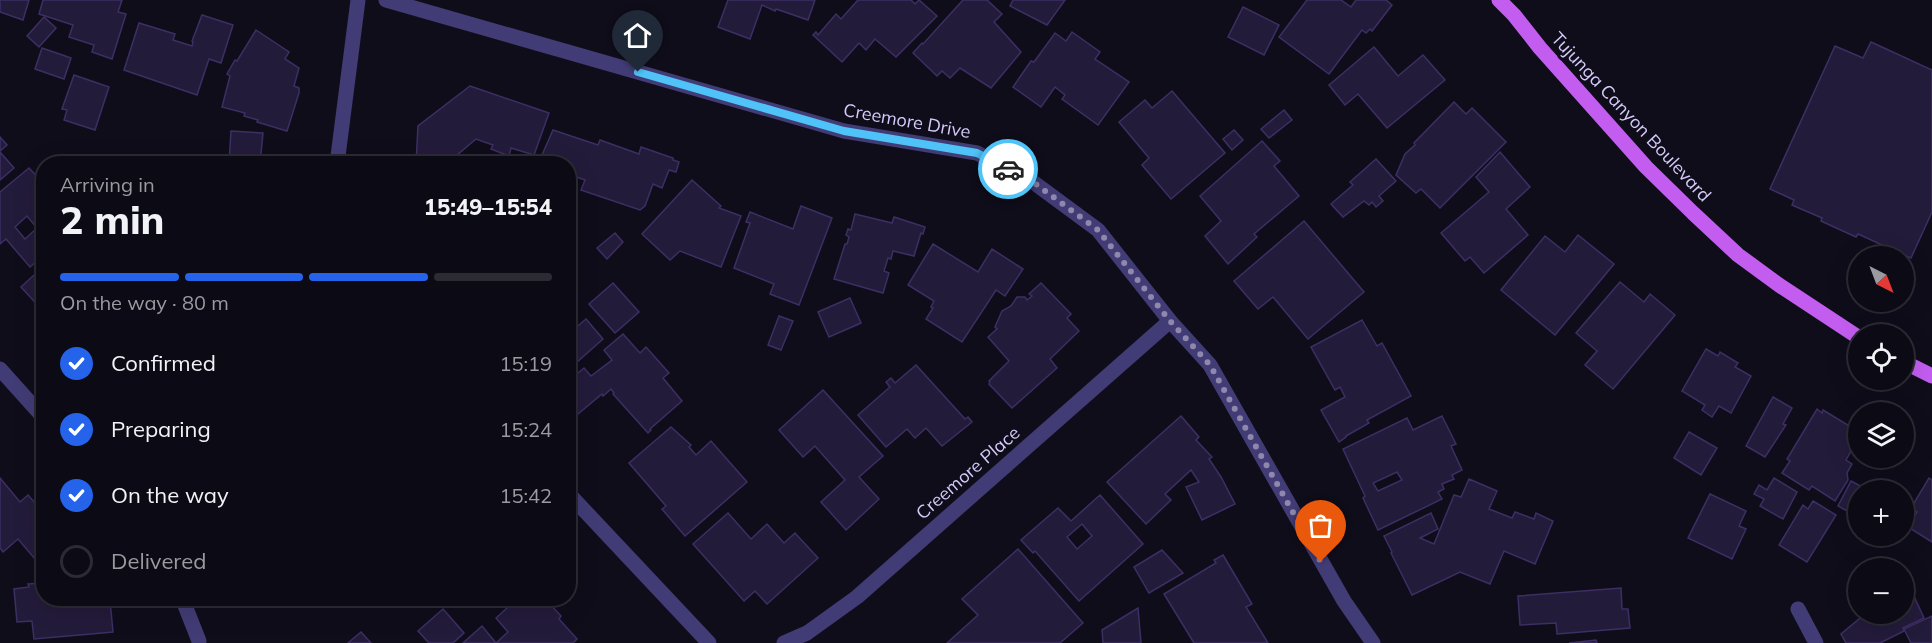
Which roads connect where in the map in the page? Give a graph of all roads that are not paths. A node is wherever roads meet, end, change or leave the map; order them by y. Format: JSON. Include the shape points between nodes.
{"nodes":[{"id":1,"x":358,"y":0,"type":"edge"},
{"id":2,"x":386,"y":0,"type":"edge"},
{"id":3,"x":1499,"y":0,"type":"edge"},
{"id":4,"x":338,"y":156,"type":"edge"},
{"id":5,"x":1170,"y":321,"type":"junction"},
{"id":6,"x":1848,"y":330,"type":"edge"},
{"id":7,"x":1914,"y":367,"type":"edge"},
{"id":8,"x":0,"y":369,"type":"edge"},
{"id":9,"x":1932,"y":376,"type":"edge"},
{"id":10,"x":36,"y":409,"type":"edge"},
{"id":11,"x":576,"y":502,"type":"edge"},
{"id":12,"x":185,"y":606,"type":"edge"},
{"id":13,"x":1798,"y":609,"type":"dead end"},
{"id":14,"x":199,"y":641,"type":"dead end"},
{"id":15,"x":709,"y":643,"type":"edge"},
{"id":16,"x":784,"y":643,"type":"edge"},
{"id":17,"x":1372,"y":643,"type":"edge"},
{"id":18,"x":1816,"y":643,"type":"edge"}],
"edges":[{"from":1,"to":4,"type":"street"},
{"from":2,"to":5,"type":"street","name":"Creemore Drive","via":[[844,131],[977,153],[1033,182],[1098,230]]},
{"from":3,"to":6,"type":"main road","name":"Tujunga Canyon Boulevard","via":[[1646,167],[1693,213],[1738,255]]},
{"from":5,"to":16,"type":"street","name":"Creemore Place","via":[[857,597],[807,633]]},
{"from":5,"to":17,"type":"street","name":"Creemore Drive","via":[[1210,365],[1344,601]]},
{"from":7,"to":9,"type":"main road"},
{"from":8,"to":10,"type":"street"},
{"from":11,"to":15,"type":"street"},
{"from":12,"to":14,"type":"street"},
{"from":13,"to":18,"type":"street"}]}
